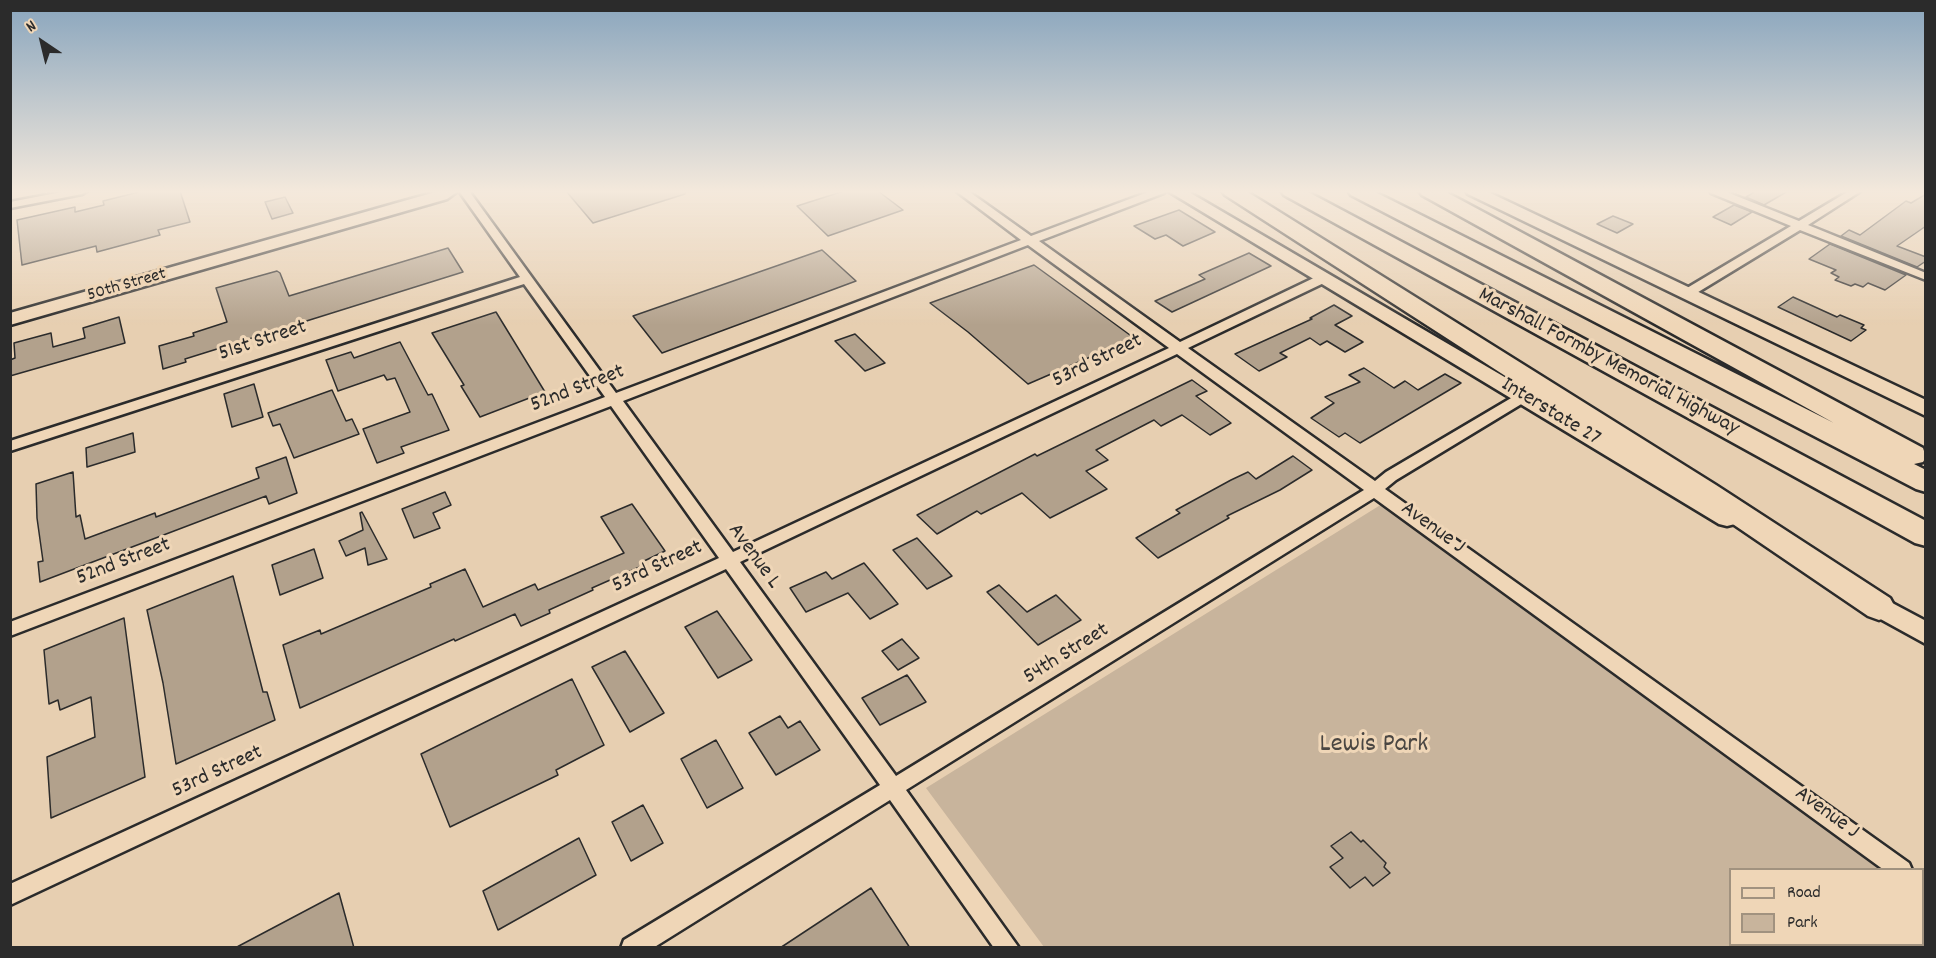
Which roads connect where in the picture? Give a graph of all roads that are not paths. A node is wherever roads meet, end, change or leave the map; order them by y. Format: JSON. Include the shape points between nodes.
{"nodes":[{"id":1,"x":254,"y":236,"type":"edge"},
{"id":2,"x":302,"y":236,"type":"edge"},
{"id":3,"x":497,"y":236,"type":"edge"},
{"id":4,"x":1024,"y":236,"type":"edge"},
{"id":5,"x":1045,"y":236,"type":"edge"},
{"id":6,"x":1252,"y":236,"type":"edge"},
{"id":7,"x":1302,"y":236,"type":"edge"},
{"id":8,"x":1374,"y":236,"type":"edge"},
{"id":9,"x":1445,"y":236,"type":"edge"},
{"id":10,"x":1511,"y":236,"type":"edge"},
{"id":11,"x":1566,"y":236,"type":"edge"},
{"id":12,"x":1781,"y":236,"type":"edge"},
{"id":13,"x":1824,"y":236,"type":"edge"},
{"id":14,"x":1031,"y":241,"type":"junction"},
{"id":15,"x":1926,"y":277,"type":"edge"},
{"id":16,"x":529,"y":278,"type":"junction"},
{"id":17,"x":1324,"y":278,"type":"junction"},
{"id":18,"x":1686,"y":294,"type":"junction"},
{"id":19,"x":10,"y":303,"type":"edge"},
{"id":20,"x":10,"y":319,"type":"edge"},
{"id":21,"x":1180,"y":347,"type":"junction"},
{"id":22,"x":1523,"y":397,"type":"junction"},
{"id":23,"x":614,"y":399,"type":"junction"},
{"id":24,"x":1926,"y":409,"type":"edge"},
{"id":25,"x":10,"y":446,"type":"edge"},
{"id":26,"x":1926,"y":462,"type":"edge"},
{"id":27,"x":1926,"y":483,"type":"edge"},
{"id":28,"x":1376,"y":488,"type":"junction"},
{"id":29,"x":1926,"y":535,"type":"edge"},
{"id":30,"x":728,"y":560,"type":"junction"},
{"id":31,"x":1879,"y":607,"type":"junction"},
{"id":32,"x":10,"y":628,"type":"edge"},
{"id":33,"x":1926,"y":634,"type":"edge"},
{"id":34,"x":893,"y":789,"type":"junction"},
{"id":35,"x":1899,"y":868,"type":"edge"},
{"id":36,"x":10,"y":895,"type":"edge"},
{"id":37,"x":632,"y":948,"type":"edge"},
{"id":38,"x":1008,"y":948,"type":"edge"}],
"edges":[{"from":1,"to":19,"type":"main road","name":"50th Street"},
{"from":2,"to":20,"type":"main road","name":"50th Street"},
{"from":3,"to":16,"type":"street","name":"Avenue L"},
{"from":4,"to":14,"type":"street","name":"Avenue J"},
{"from":5,"to":14,"type":"street","name":"52nd Street"},
{"from":6,"to":17,"type":"main road","name":"Interstate 27"},
{"from":7,"to":31,"type":"highway","via":[[1706,492]]},
{"from":8,"to":29,"type":"highway","name":"Marshall Formby Memorial Highway"},
{"from":9,"to":27,"type":"highway","name":"Marshall Formby Memorial Highway"},
{"from":10,"to":26,"type":"highway"},
{"from":11,"to":18,"type":"main road"},
{"from":12,"to":18,"type":"street"},
{"from":13,"to":15,"type":"street"},
{"from":14,"to":21,"type":"street","name":"Avenue J"},
{"from":14,"to":23,"type":"street","name":"52nd Street"},
{"from":16,"to":23,"type":"street","name":"Avenue L"},
{"from":16,"to":25,"type":"street","name":"51st Street"},
{"from":17,"to":21,"type":"street","name":"53rd Street"},
{"from":17,"to":22,"type":"main road","name":"Interstate 27"},
{"from":18,"to":24,"type":"main road"},
{"from":21,"to":28,"type":"street","name":"Avenue J"},
{"from":21,"to":30,"type":"street","name":"53rd Street"},
{"from":22,"to":28,"type":"street","name":"54th Street"},
{"from":22,"to":31,"type":"main road","name":"Interstate 27"},
{"from":23,"to":30,"type":"street","name":"Avenue L"},
{"from":23,"to":32,"type":"street","name":"52nd Street"},
{"from":28,"to":34,"type":"street","name":"54th Street"},
{"from":28,"to":35,"type":"street","name":"Avenue J"},
{"from":30,"to":34,"type":"street","name":"Avenue L"},
{"from":30,"to":36,"type":"street","name":"53rd Street"},
{"from":31,"to":33,"type":"main road","name":"Interstate 27"},
{"from":34,"to":37,"type":"street","name":"54th Street"},
{"from":34,"to":38,"type":"street","name":"Avenue L"}]}
